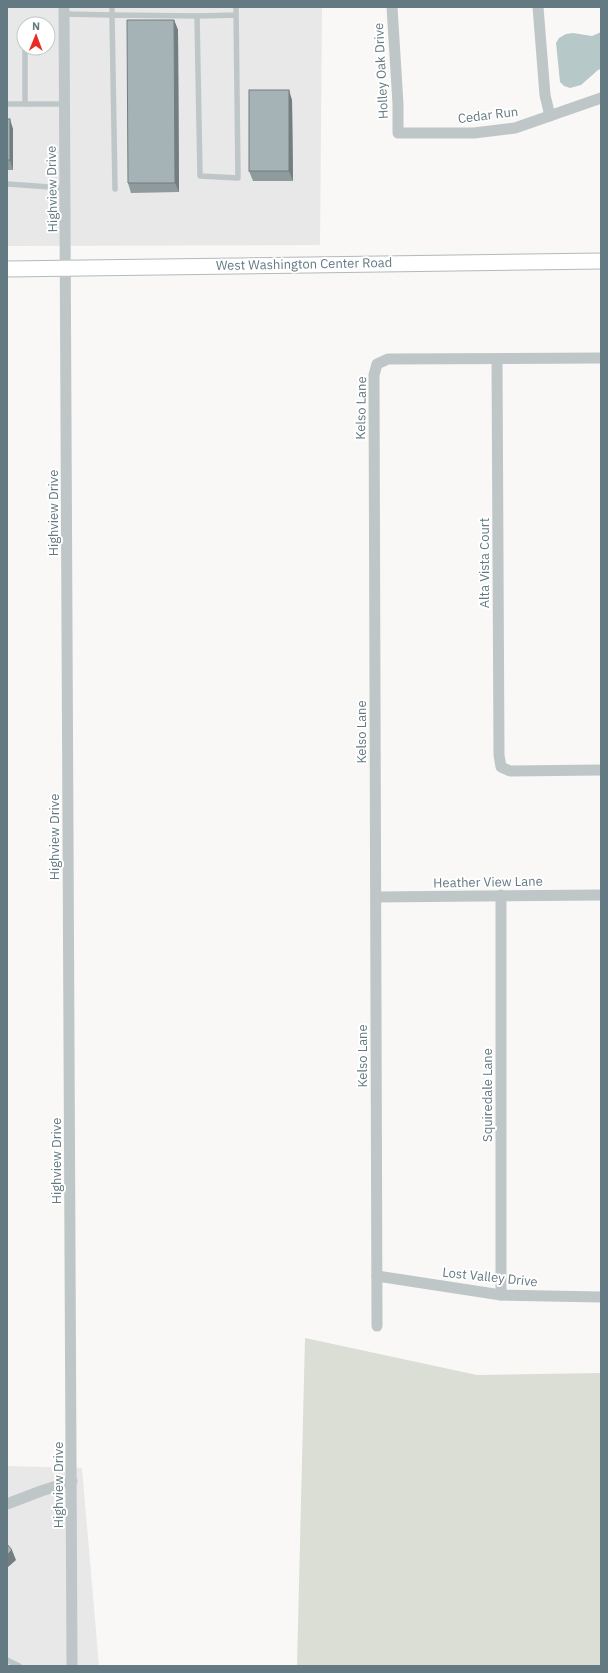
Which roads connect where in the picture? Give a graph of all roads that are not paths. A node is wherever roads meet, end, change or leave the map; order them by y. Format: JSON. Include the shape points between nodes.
{"nodes":[{"id":1,"x":112,"y":7,"type":"edge"},
{"id":2,"x":236,"y":7,"type":"edge"},
{"id":3,"x":392,"y":7,"type":"edge"},
{"id":4,"x":538,"y":7,"type":"edge"},
{"id":5,"x":64,"y":11,"type":"edge"},
{"id":6,"x":112,"y":15,"type":"junction"},
{"id":7,"x":236,"y":15,"type":"junction"},
{"id":8,"x":197,"y":16,"type":"junction"},
{"id":9,"x":25,"y":56,"type":"edge"},
{"id":10,"x":601,"y":98,"type":"edge"},
{"id":11,"x":7,"y":104,"type":"edge"},
{"id":12,"x":25,"y":104,"type":"junction"},
{"id":13,"x":65,"y":104,"type":"junction"},
{"id":14,"x":550,"y":116,"type":"junction"},
{"id":15,"x":398,"y":133,"type":"joint"},
{"id":16,"x":7,"y":184,"type":"edge"},
{"id":17,"x":66,"y":188,"type":"junction"},
{"id":18,"x":115,"y":189,"type":"dead end"},
{"id":19,"x":601,"y":261,"type":"edge"},
{"id":20,"x":66,"y":268,"type":"junction"},
{"id":21,"x":7,"y":269,"type":"edge"},
{"id":22,"x":601,"y":358,"type":"edge"},
{"id":23,"x":497,"y":359,"type":"junction"},
{"id":24,"x":601,"y":770,"type":"edge"},
{"id":25,"x":501,"y":895,"type":"junction"},
{"id":26,"x":601,"y":895,"type":"edge"},
{"id":27,"x":376,"y":897,"type":"junction"},
{"id":28,"x":377,"y":1276,"type":"junction"},
{"id":29,"x":501,"y":1295,"type":"junction"},
{"id":30,"x":601,"y":1298,"type":"edge"},
{"id":31,"x":377,"y":1326,"type":"dead end"},
{"id":32,"x":72,"y":1481,"type":"junction"},
{"id":33,"x":7,"y":1504,"type":"edge"},
{"id":34,"x":7,"y":1660,"type":"edge"},
{"id":35,"x":19,"y":1666,"type":"edge"},
{"id":36,"x":72,"y":1666,"type":"edge"}],
"edges":[{"from":1,"to":6,"type":"lane"},
{"from":2,"to":7,"type":"lane"},
{"from":3,"to":15,"type":"street","name":"Holley Oak Drive"},
{"from":4,"to":14,"type":"street","via":[[545,95]]},
{"from":5,"to":6,"type":"lane"},
{"from":5,"to":13,"type":"street","name":"Highview Drive"},
{"from":6,"to":8,"type":"lane"},
{"from":6,"to":18,"type":"lane"},
{"from":7,"to":8,"type":"lane"},
{"from":7,"to":8,"type":"lane","via":[[238,178],[200,176]]},
{"from":9,"to":12,"type":"lane"},
{"from":10,"to":14,"type":"street","name":"Cedar Run"},
{"from":11,"to":12,"type":"lane"},
{"from":12,"to":13,"type":"lane"},
{"from":13,"to":17,"type":"street","name":"Highview Drive"},
{"from":14,"to":15,"type":"street","name":"Cedar Run","via":[[515,128],[474,133]]},
{"from":16,"to":17,"type":"lane"},
{"from":17,"to":20,"type":"street","name":"Highview Drive"},
{"from":19,"to":20,"type":"main road","name":"West Washington Center Road"},
{"from":20,"to":21,"type":"main road","name":"West Washington Center Road"},
{"from":20,"to":32,"type":"street","name":"Highview Drive"},
{"from":22,"to":23,"type":"street","name":"Kelso Lane"},
{"from":23,"to":24,"type":"street","name":"Alta Vista Court","via":[[501,766],[510,771]]},
{"from":23,"to":27,"type":"street","name":"Kelso Lane","via":[[388,359],[377,364],[374,375]]},
{"from":25,"to":26,"type":"street","name":"Heather View Lane"},
{"from":25,"to":27,"type":"street","name":"Heather View Lane"},
{"from":25,"to":29,"type":"street","name":"Squiredale Lane"},
{"from":27,"to":28,"type":"street","name":"Kelso Lane"},
{"from":28,"to":29,"type":"street","name":"Lost Valley Drive"},
{"from":28,"to":31,"type":"street","name":"Kelso Lane"},
{"from":29,"to":30,"type":"street","name":"Lost Valley Drive"},
{"from":32,"to":33,"type":"street"},
{"from":32,"to":36,"type":"street","name":"Highview Drive"},
{"from":34,"to":35,"type":"lane"}]}
